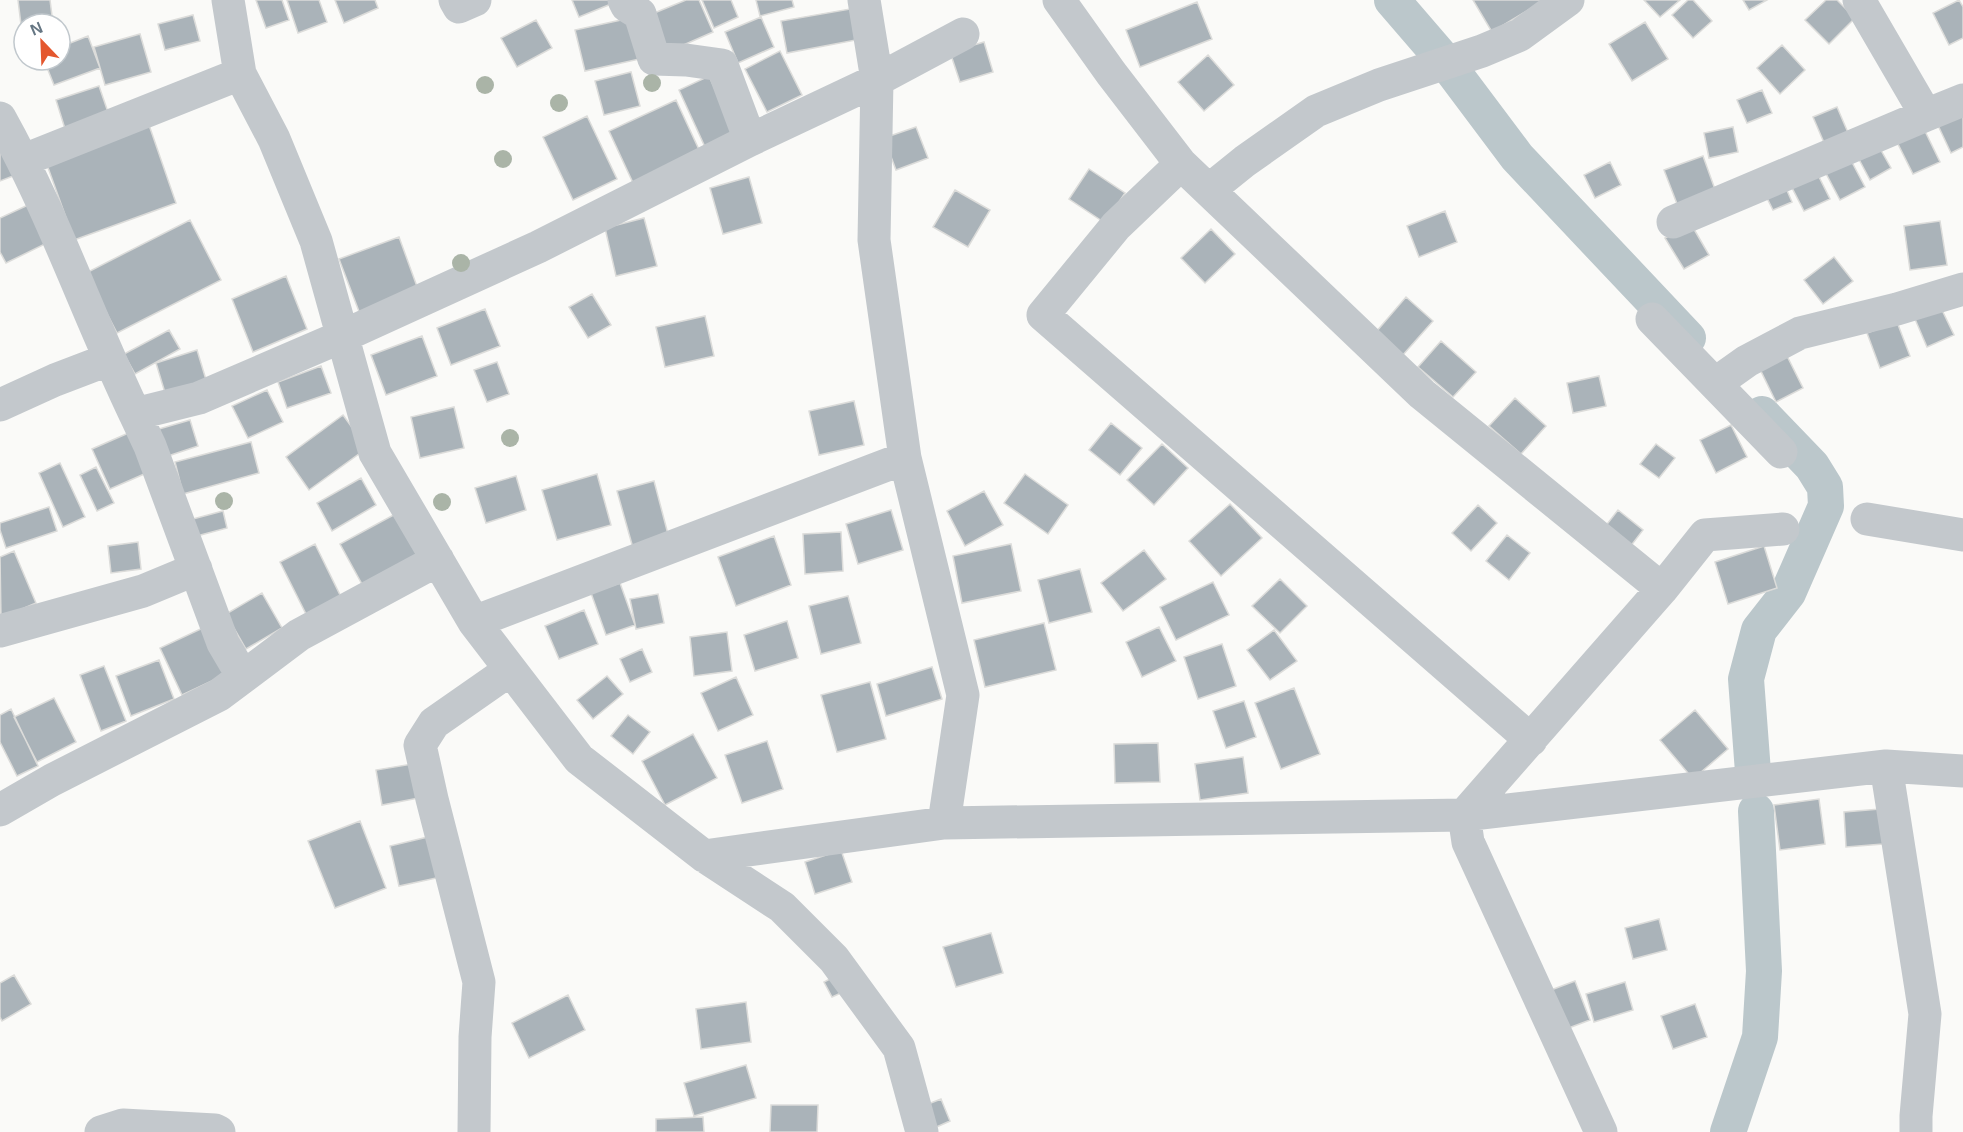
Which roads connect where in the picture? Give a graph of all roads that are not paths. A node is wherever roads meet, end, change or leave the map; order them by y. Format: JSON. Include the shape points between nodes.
{"nodes":[{"id":1,"x":228,"y":0,"type":"edge"},
{"id":2,"x":455,"y":0,"type":"edge"},
{"id":3,"x":475,"y":0,"type":"edge"},
{"id":4,"x":624,"y":0,"type":"edge"},
{"id":5,"x":864,"y":0,"type":"edge"},
{"id":6,"x":1059,"y":0,"type":"edge"},
{"id":7,"x":1568,"y":0,"type":"edge"},
{"id":8,"x":1858,"y":0,"type":"edge"},
{"id":9,"x":963,"y":33,"type":"dead end"},
{"id":10,"x":240,"y":74,"type":"junction"},
{"id":11,"x":877,"y":80,"type":"junction"},
{"id":12,"x":1963,"y":100,"type":"edge"},
{"id":13,"x":1926,"y":115,"type":"junction"},
{"id":14,"x":0,"y":118,"type":"edge"},
{"id":15,"x":750,"y":140,"type":"junction"},
{"id":16,"x":24,"y":160,"type":"junction"},
{"id":17,"x":1181,"y":164,"type":"junction"},
{"id":18,"x":1209,"y":190,"type":"junction"},
{"id":19,"x":1673,"y":222,"type":"dead end"},
{"id":20,"x":1963,"y":289,"type":"edge"},
{"id":21,"x":1652,"y":319,"type":"dead end"},
{"id":22,"x":343,"y":336,"type":"junction"},
{"id":23,"x":110,"y":359,"type":"junction"},
{"id":24,"x":1723,"y":378,"type":"junction"},
{"id":25,"x":0,"y":405,"type":"edge"},
{"id":26,"x":135,"y":414,"type":"junction"},
{"id":27,"x":1781,"y":452,"type":"dead end"},
{"id":28,"x":905,"y":459,"type":"junction"},
{"id":29,"x":1867,"y":519,"type":"dead end"},
{"id":30,"x":1783,"y":529,"type":"dead end"},
{"id":31,"x":1963,"y":535,"type":"edge"},
{"id":32,"x":438,"y":560,"type":"junction"},
{"id":33,"x":196,"y":569,"type":"junction"},
{"id":34,"x":1662,"y":589,"type":"junction"},
{"id":35,"x":474,"y":622,"type":"junction"},
{"id":36,"x":0,"y":631,"type":"edge"},
{"id":37,"x":510,"y":670,"type":"junction"},
{"id":38,"x":243,"y":677,"type":"junction"},
{"id":39,"x":1531,"y":740,"type":"junction"},
{"id":40,"x":1886,"y":766,"type":"junction"},
{"id":41,"x":1963,"y":771,"type":"edge"},
{"id":42,"x":0,"y":810,"type":"edge"},
{"id":43,"x":1464,"y":815,"type":"junction"},
{"id":44,"x":944,"y":823,"type":"junction"},
{"id":45,"x":704,"y":856,"type":"junction"},
{"id":46,"x":101,"y":1132,"type":"edge"},
{"id":47,"x":219,"y":1132,"type":"edge"},
{"id":48,"x":474,"y":1132,"type":"edge"},
{"id":49,"x":921,"y":1132,"type":"edge"},
{"id":50,"x":1601,"y":1132,"type":"edge"},
{"id":51,"x":1916,"y":1132,"type":"edge"}],
"edges":[{"from":1,"to":10,"type":"street"},
{"from":2,"to":3,"type":"street","via":[[459,7]]},
{"from":4,"to":15,"type":"street","via":[[640,14],[654,59],[722,65]]},
{"from":5,"to":11,"type":"street"},
{"from":6,"to":17,"type":"street"},
{"from":7,"to":18,"type":"street","via":[[1520,35],[1316,111]]},
{"from":8,"to":13,"type":"street"},
{"from":9,"to":11,"type":"street"},
{"from":10,"to":16,"type":"street"},
{"from":10,"to":22,"type":"street","via":[[274,139],[316,242]]},
{"from":11,"to":15,"type":"street"},
{"from":11,"to":28,"type":"street","via":[[874,240]]},
{"from":12,"to":13,"type":"street"},
{"from":13,"to":19,"type":"street"},
{"from":14,"to":16,"type":"street"},
{"from":15,"to":22,"type":"street","via":[[538,247]]},
{"from":16,"to":23,"type":"street"},
{"from":17,"to":18,"type":"street"},
{"from":17,"to":39,"type":"street","via":[[1116,226],[1044,315]]},
{"from":18,"to":34,"type":"street","via":[[1422,394]]},
{"from":20,"to":24,"type":"street","via":[[1800,333]]},
{"from":21,"to":24,"type":"street"},
{"from":22,"to":26,"type":"street","via":[[199,398]]},
{"from":22,"to":32,"type":"street","via":[[375,453]]},
{"from":23,"to":25,"type":"street"},
{"from":23,"to":26,"type":"street"},
{"from":24,"to":27,"type":"street"},
{"from":26,"to":33,"type":"street"},
{"from":28,"to":35,"type":"street"},
{"from":28,"to":44,"type":"street","via":[[963,695]]},
{"from":29,"to":31,"type":"street"},
{"from":30,"to":34,"type":"street","via":[[1705,535]]},
{"from":32,"to":35,"type":"street"},
{"from":32,"to":38,"type":"street","via":[[298,635]]},
{"from":33,"to":36,"type":"street","via":[[143,591]]},
{"from":33,"to":38,"type":"street","via":[[223,643]]},
{"from":34,"to":39,"type":"street"},
{"from":35,"to":37,"type":"street"},
{"from":37,"to":45,"type":"street","via":[[579,759]]},
{"from":37,"to":48,"type":"street","via":[[434,723],[420,745],[479,982]]},
{"from":38,"to":42,"type":"street","via":[[219,694]]},
{"from":39,"to":43,"type":"street"},
{"from":40,"to":41,"type":"street"},
{"from":40,"to":43,"type":"street"},
{"from":40,"to":51,"type":"street","via":[[1925,1014]]},
{"from":43,"to":44,"type":"street"},
{"from":43,"to":50,"type":"street","via":[[1467,842]]},
{"from":44,"to":45,"type":"street"},
{"from":45,"to":49,"type":"street","via":[[782,907],[834,959],[899,1048]]},
{"from":46,"to":47,"type":"street","via":[[123,1125]]}]}
